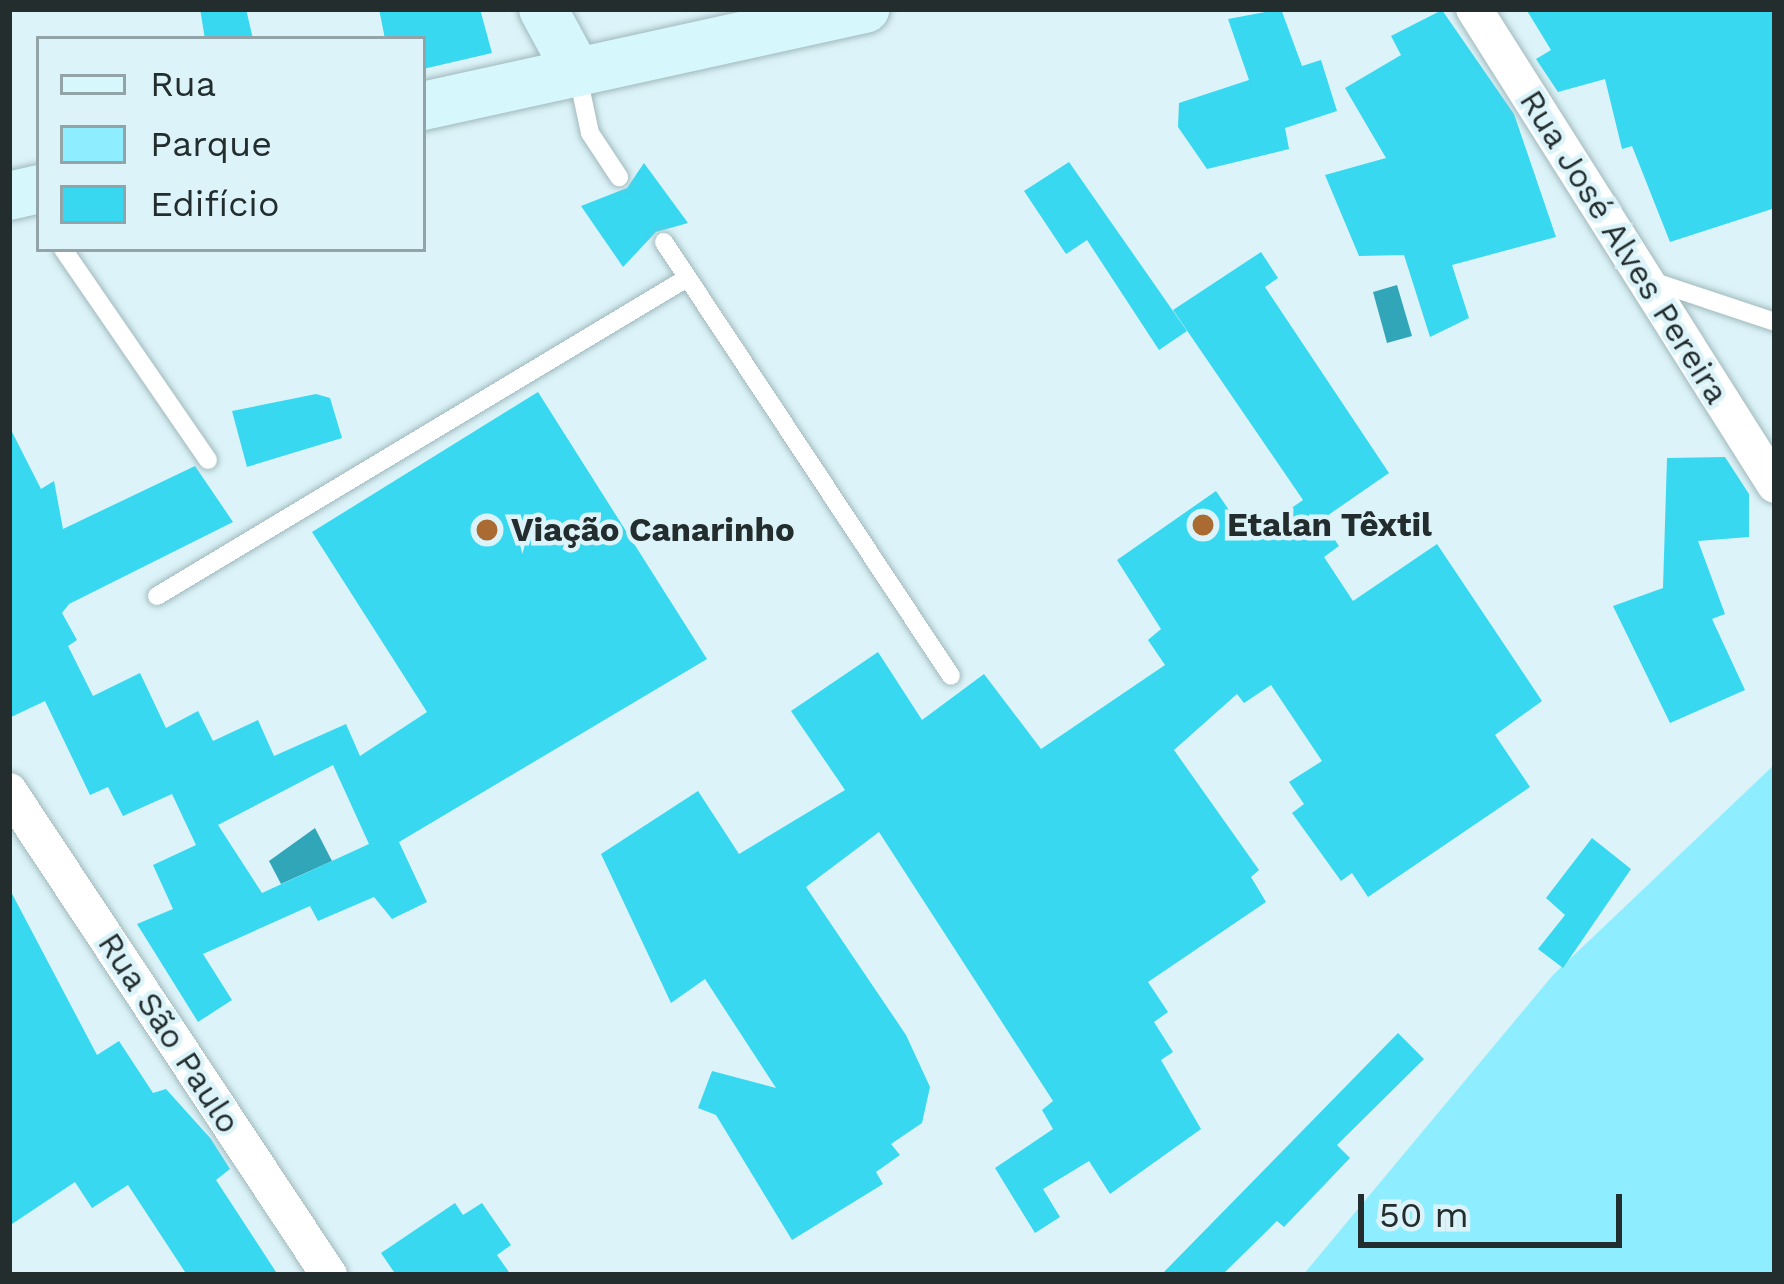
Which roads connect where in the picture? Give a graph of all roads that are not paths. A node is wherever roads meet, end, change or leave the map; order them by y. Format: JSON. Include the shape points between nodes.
{"nodes":[{"id":1,"x":543,"y":9,"type":"edge"},
{"id":2,"x":866,"y":9,"type":"edge"},
{"id":3,"x":1474,"y":9,"type":"edge"},
{"id":4,"x":577,"y":72,"type":"junction"},
{"id":5,"x":426,"y":105,"type":"edge"},
{"id":6,"x":619,"y":177,"type":"dead end"},
{"id":7,"x":664,"y":242,"type":"dead end"},
{"id":8,"x":65,"y":252,"type":"edge"},
{"id":9,"x":687,"y":278,"type":"junction"},
{"id":10,"x":1644,"y":279,"type":"junction"},
{"id":11,"x":1775,"y":322,"type":"edge"},
{"id":12,"x":208,"y":460,"type":"dead end"},
{"id":13,"x":1775,"y":485,"type":"edge"},
{"id":14,"x":157,"y":596,"type":"dead end"},
{"id":15,"x":951,"y":676,"type":"dead end"},
{"id":16,"x":9,"y":791,"type":"edge"},
{"id":17,"x":328,"y":1275,"type":"edge"}],
"edges":[{"from":1,"to":4,"type":"main road"},
{"from":2,"to":4,"type":"main road"},
{"from":3,"to":10,"type":"street","name":"Rua José Alves Pereira"},
{"from":4,"to":5,"type":"main road"},
{"from":4,"to":6,"type":"lane","via":[[590,133]]},
{"from":7,"to":9,"type":"lane"},
{"from":8,"to":12,"type":"lane"},
{"from":9,"to":14,"type":"lane"},
{"from":9,"to":15,"type":"lane"},
{"from":10,"to":11,"type":"lane"},
{"from":10,"to":13,"type":"street","name":"Rua José Alves Pereira"},
{"from":16,"to":17,"type":"street","name":"Rua São Paulo"}]}
